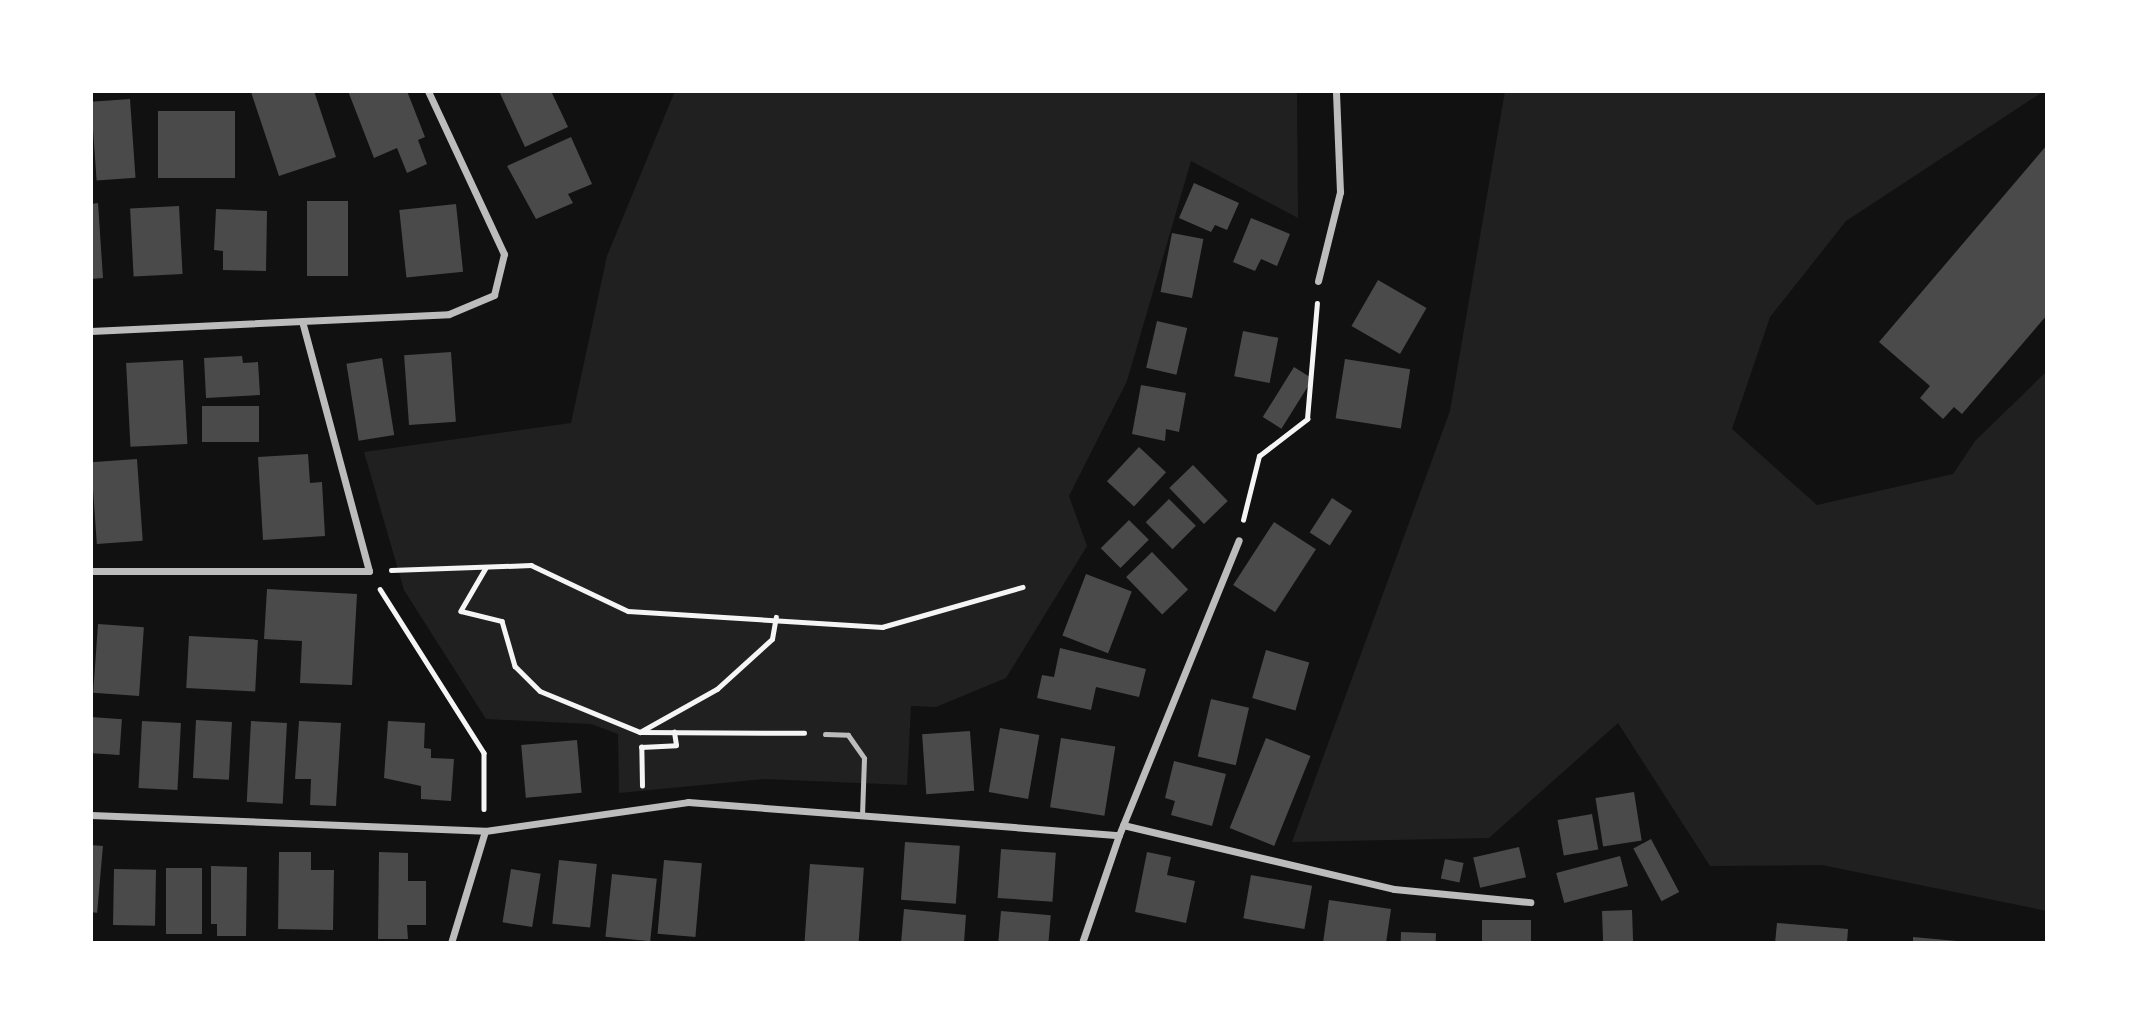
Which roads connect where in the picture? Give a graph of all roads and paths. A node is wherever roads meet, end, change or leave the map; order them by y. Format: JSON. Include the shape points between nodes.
{"nodes":[{"id":1,"x":428,"y":91,"type":"edge"},
{"id":2,"x":1336,"y":91,"type":"edge"},
{"id":3,"x":1318,"y":281,"type":"joint"},
{"id":4,"x":303,"y":324,"type":"junction"},
{"id":5,"x":91,"y":331,"type":"edge"},
{"id":6,"x":1239,"y":540,"type":"joint"},
{"id":7,"x":486,"y":567,"type":"junction"},
{"id":8,"x":91,"y":571,"type":"edge"},
{"id":9,"x":369,"y":571,"type":"junction"},
{"id":10,"x":1022,"y":587,"type":"dead end"},
{"id":11,"x":776,"y":617,"type":"junction"},
{"id":12,"x":640,"y":732,"type":"junction"},
{"id":13,"x":674,"y":732,"type":"junction"},
{"id":14,"x":825,"y":734,"type":"joint"},
{"id":15,"x":643,"y":808,"type":"junction"},
{"id":16,"x":91,"y":815,"type":"edge"},
{"id":17,"x":862,"y":815,"type":"junction"},
{"id":18,"x":1123,"y":825,"type":"junction"},
{"id":19,"x":485,"y":831,"type":"junction"},
{"id":20,"x":1119,"y":835,"type":"junction"},
{"id":21,"x":1530,"y":902,"type":"dead end"},
{"id":22,"x":451,"y":943,"type":"edge"},
{"id":23,"x":1083,"y":943,"type":"edge"}],
"edges":[{"from":1,"to":4,"type":"street","via":[[504,254],[494,295],[449,314]]},
{"from":2,"to":3,"type":"street","via":[[1340,192]]},
{"from":3,"to":6,"type":"path","via":[[1316,376],[1307,419],[1259,456]]},
{"from":4,"to":5,"type":"street"},
{"from":4,"to":9,"type":"street"},
{"from":6,"to":18,"type":"street"},
{"from":7,"to":9,"type":"path"},
{"from":7,"to":11,"type":"path","via":[[531,565],[628,611]]},
{"from":7,"to":12,"type":"path","via":[[461,611],[502,621],[515,666],[540,691]]},
{"from":8,"to":9,"type":"street"},
{"from":9,"to":19,"type":"path","via":[[484,752]]},
{"from":10,"to":11,"type":"path","via":[[882,627]]},
{"from":11,"to":12,"type":"path","via":[[772,639],[717,689]]},
{"from":12,"to":13,"type":"path"},
{"from":13,"to":14,"type":"path"},
{"from":13,"to":15,"type":"path","via":[[676,745],[640,747]]},
{"from":14,"to":17,"type":"lane","via":[[848,735],[864,758]]},
{"from":15,"to":17,"type":"street","via":[[688,802]]},
{"from":15,"to":19,"type":"street"},
{"from":16,"to":19,"type":"street"},
{"from":17,"to":20,"type":"street"},
{"from":18,"to":20,"type":"street"},
{"from":18,"to":21,"type":"street","via":[[1394,889]]},
{"from":19,"to":22,"type":"street"},
{"from":20,"to":23,"type":"street"}]}
